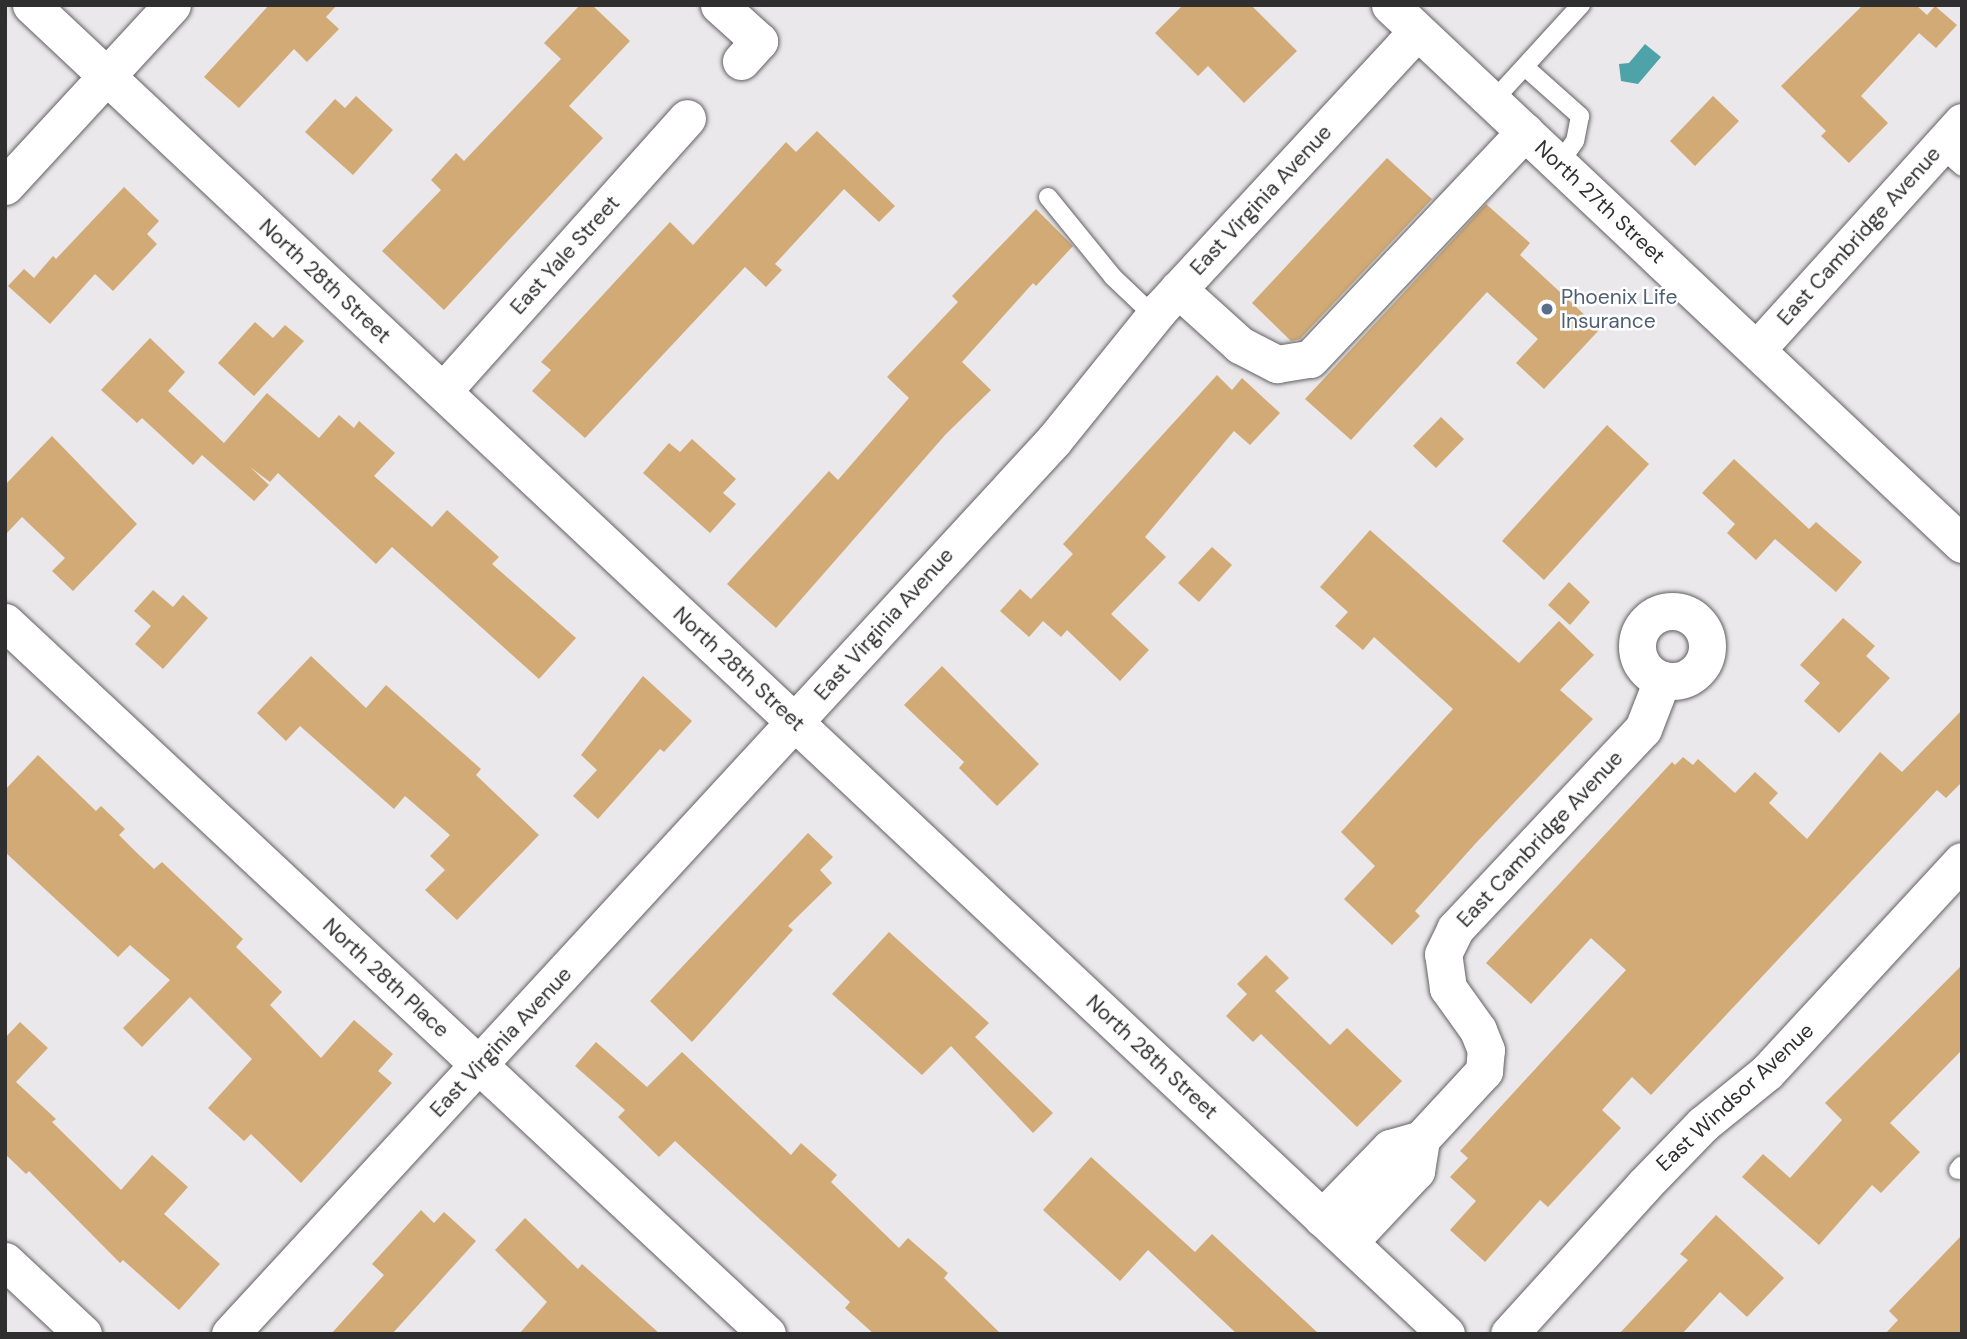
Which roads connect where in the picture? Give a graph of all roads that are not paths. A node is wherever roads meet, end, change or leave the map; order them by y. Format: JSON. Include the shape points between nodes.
{"nodes":[{"id":1,"x":31,"y":5,"type":"edge"},
{"id":2,"x":172,"y":5,"type":"edge"},
{"id":3,"x":719,"y":5,"type":"edge"},
{"id":4,"x":1390,"y":5,"type":"edge"},
{"id":5,"x":1581,"y":5,"type":"edge"},
{"id":6,"x":1417,"y":32,"type":"junction"},
{"id":7,"x":741,"y":61,"type":"dead end"},
{"id":8,"x":1525,"y":66,"type":"junction"},
{"id":9,"x":107,"y":76,"type":"junction"},
{"id":10,"x":1492,"y":102,"type":"junction"},
{"id":11,"x":687,"y":118,"type":"dead end"},
{"id":12,"x":1525,"y":132,"type":"junction"},
{"id":13,"x":1954,"y":145,"type":"edge"},
{"id":14,"x":1559,"y":164,"type":"junction"},
{"id":15,"x":5,"y":186,"type":"edge"},
{"id":16,"x":1048,"y":197,"type":"dead end"},
{"id":17,"x":1178,"y":289,"type":"junction"},
{"id":18,"x":1154,"y":316,"type":"junction"},
{"id":19,"x":1757,"y":349,"type":"junction"},
{"id":20,"x":443,"y":391,"type":"junction"},
{"id":21,"x":1962,"y":544,"type":"edge"},
{"id":22,"x":5,"y":622,"type":"edge"},
{"id":23,"x":1662,"y":680,"type":"dead end"},
{"id":24,"x":796,"y":722,"type":"junction"},
{"id":25,"x":1962,"y":861,"type":"edge"},
{"id":26,"x":480,"y":1066,"type":"junction"},
{"id":27,"x":1421,"y":1139,"type":"junction"},
{"id":28,"x":1322,"y":1217,"type":"junction"},
{"id":29,"x":1349,"y":1242,"type":"junction"},
{"id":30,"x":5,"y":1261,"type":"edge"},
{"id":31,"x":83,"y":1334,"type":"edge"},
{"id":32,"x":230,"y":1334,"type":"edge"},
{"id":33,"x":767,"y":1334,"type":"edge"},
{"id":34,"x":1446,"y":1334,"type":"edge"},
{"id":35,"x":1509,"y":1334,"type":"edge"}],
"edges":[{"from":1,"to":9,"type":"street","name":"North 28th Street"},
{"from":2,"to":9,"type":"street"},
{"from":3,"to":7,"type":"street","via":[[759,41]]},
{"from":4,"to":6,"type":"street","name":"North 27th Street"},
{"from":5,"to":8,"type":"lane"},
{"from":6,"to":10,"type":"street","name":"North 27th Street"},
{"from":6,"to":17,"type":"street","name":"East Virginia Avenue"},
{"from":8,"to":10,"type":"lane"},
{"from":8,"to":14,"type":"lane","via":[[1580,116],[1575,141]]},
{"from":9,"to":15,"type":"street"},
{"from":9,"to":20,"type":"street","name":"North 28th Street"},
{"from":10,"to":12,"type":"street","name":"North 27th Street"},
{"from":11,"to":20,"type":"street","name":"East Yale Street"},
{"from":12,"to":14,"type":"street","name":"North 27th Street"},
{"from":12,"to":17,"type":"street","via":[[1310,359],[1277,364],[1240,345]]},
{"from":13,"to":19,"type":"street","name":"East Cambridge Avenue"},
{"from":14,"to":19,"type":"street","name":"North 27th Street"},
{"from":16,"to":18,"type":"lane","via":[[1113,277]]},
{"from":17,"to":18,"type":"street","name":"East Virginia Avenue"},
{"from":18,"to":24,"type":"street","name":"East Virginia Avenue","via":[[1054,440]]},
{"from":19,"to":21,"type":"street","name":"North 27th Street"},
{"from":20,"to":24,"type":"street","name":"North 28th Street"},
{"from":22,"to":26,"type":"street","name":"North 28th Place"},
{"from":23,"to":27,"type":"street","name":"East Cambridge Avenue","via":[[1643,729],[1455,929],[1443,954],[1448,988],[1478,1030],[1486,1050],[1484,1071]]},
{"from":24,"to":26,"type":"street","name":"East Virginia Avenue"},
{"from":24,"to":28,"type":"street","name":"North 28th Street"},
{"from":25,"to":35,"type":"street","name":"East Windsor Avenue","via":[[1767,1072],[1703,1124],[1643,1186]]},
{"from":26,"to":32,"type":"street","name":"East Virginia Avenue"},
{"from":26,"to":33,"type":"street","name":"North 28th Place"},
{"from":27,"to":28,"type":"street","name":"East Cambridge Avenue","via":[[1390,1148]]},
{"from":27,"to":29,"type":"street","via":[[1416,1171]]},
{"from":28,"to":29,"type":"street","name":"North 28th Street"},
{"from":29,"to":34,"type":"street","name":"North 28th Street"},
{"from":30,"to":31,"type":"street"}]}
